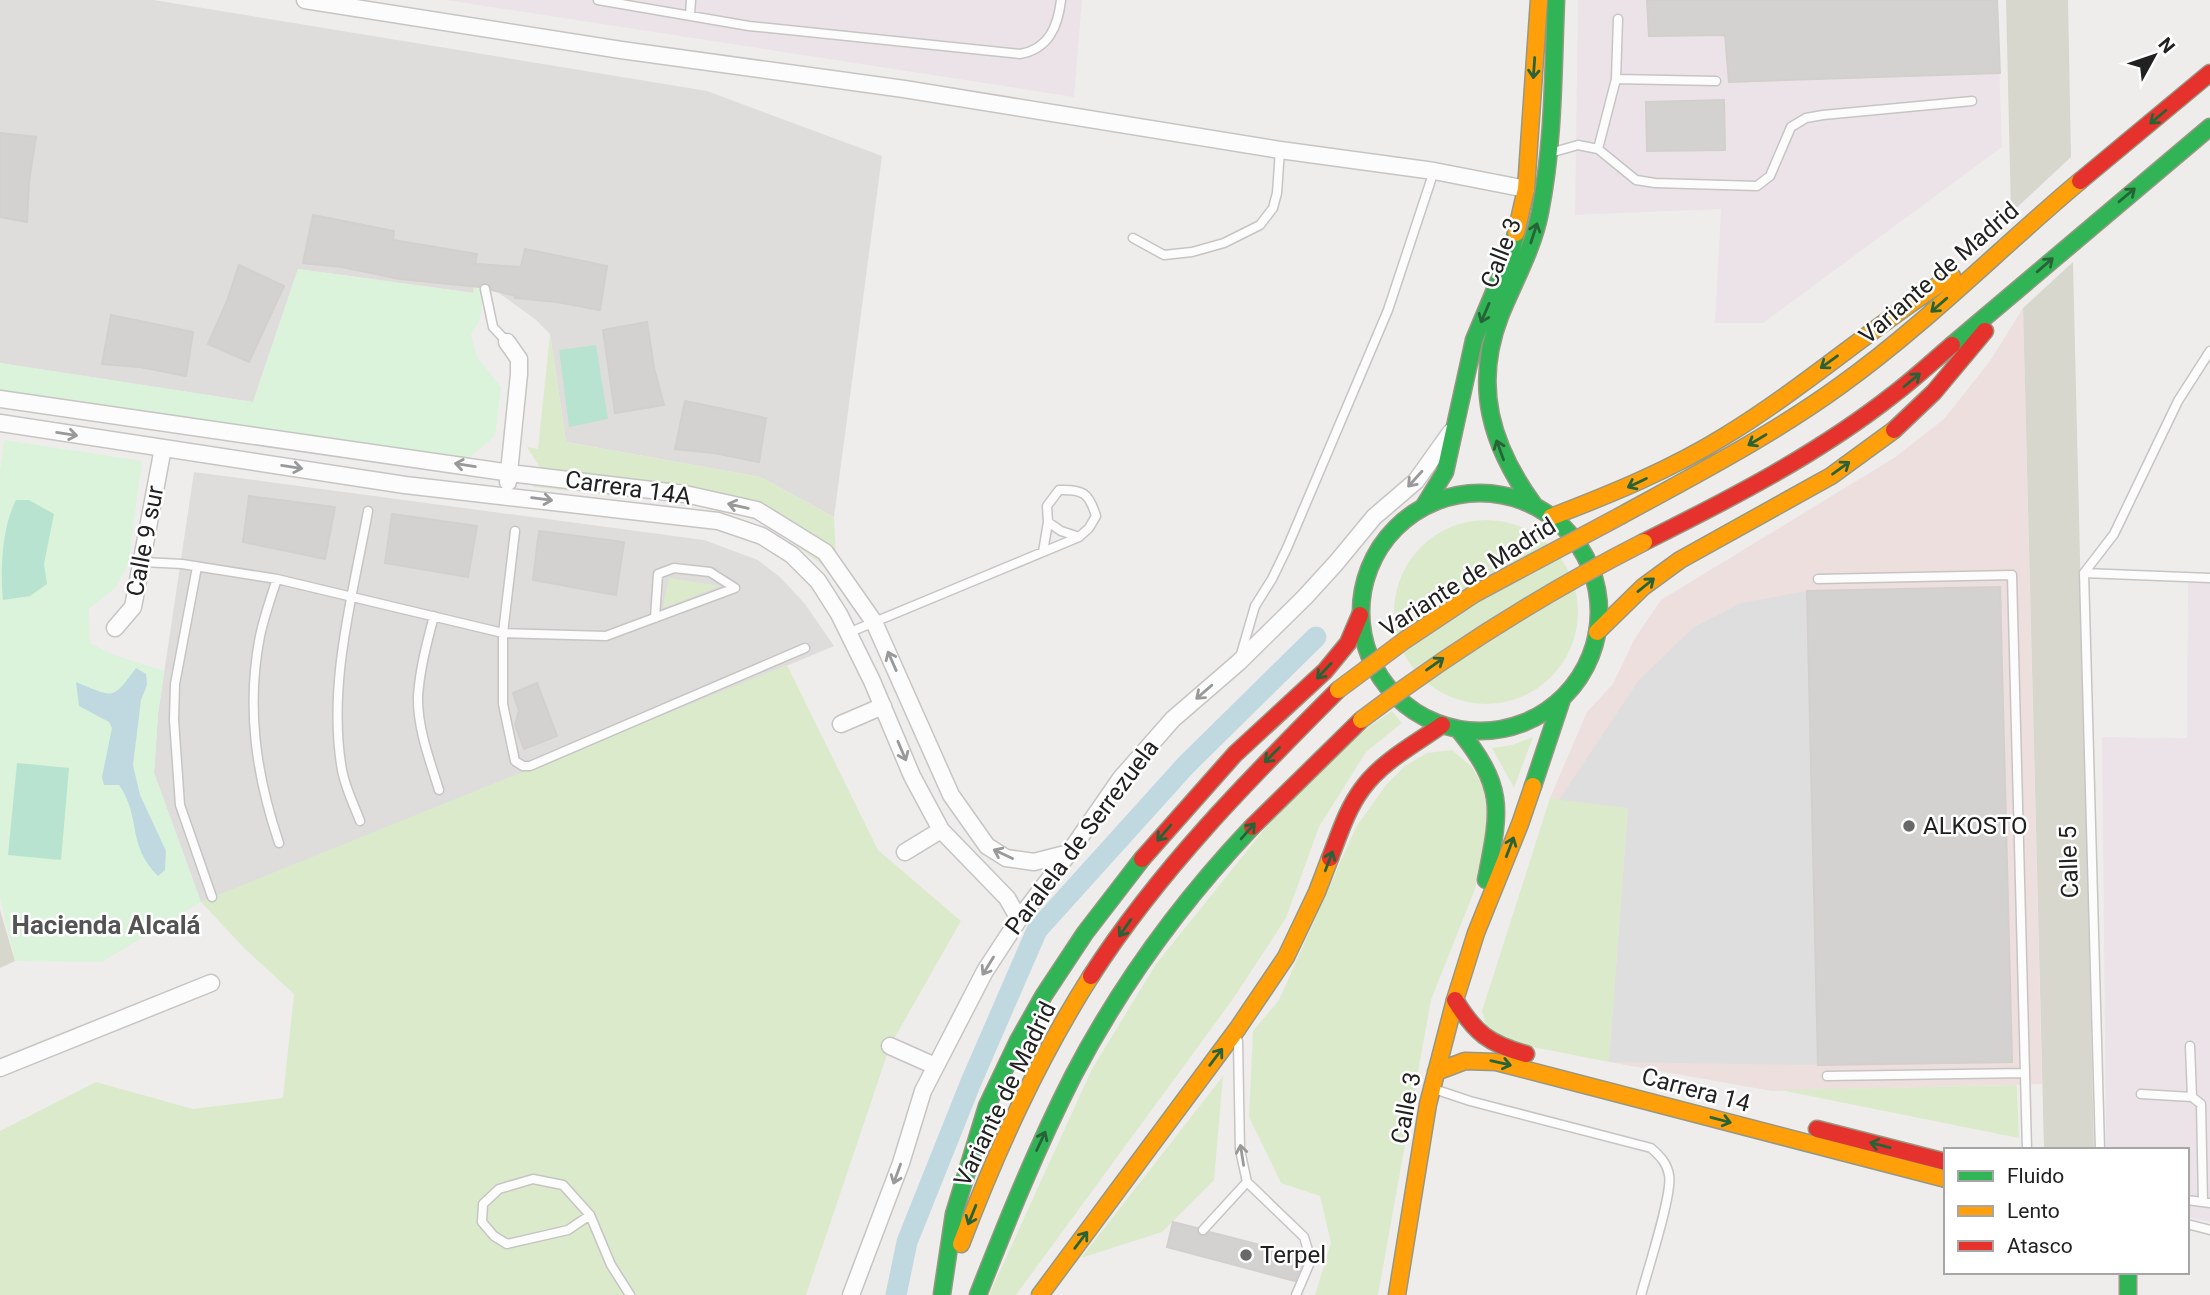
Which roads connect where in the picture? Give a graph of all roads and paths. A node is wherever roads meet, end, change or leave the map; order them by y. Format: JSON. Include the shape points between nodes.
{"nodes":[{"id":1,"x":305,"y":0,"type":"edge"},
{"id":2,"x":598,"y":0,"type":"edge"},
{"id":3,"x":691,"y":0,"type":"edge"},
{"id":4,"x":1061,"y":0,"type":"edge"},
{"id":5,"x":1539,"y":0,"type":"edge"},
{"id":6,"x":1556,"y":0,"type":"edge"},
{"id":7,"x":690,"y":15,"type":"junction"},
{"id":8,"x":1618,"y":19,"type":"dead end"},
{"id":9,"x":2210,"y":74,"type":"edge"},
{"id":10,"x":1616,"y":79,"type":"junction"},
{"id":11,"x":1716,"y":80,"type":"dead end"},
{"id":12,"x":1972,"y":101,"type":"dead end"},
{"id":13,"x":2210,"y":127,"type":"edge"},
{"id":14,"x":1598,"y":149,"type":"junction"},
{"id":15,"x":1280,"y":150,"type":"junction"},
{"id":16,"x":1548,"y":153,"type":"junction"},
{"id":17,"x":1434,"y":171,"type":"junction"},
{"id":18,"x":1525,"y":189,"type":"junction"},
{"id":19,"x":1133,"y":238,"type":"dead end"},
{"id":20,"x":2012,"y":240,"type":"junction"},
{"id":21,"x":485,"y":289,"type":"dead end"},
{"id":22,"x":2013,"y":292,"type":"junction"},
{"id":23,"x":507,"y":342,"type":"joint"},
{"id":24,"x":2210,"y":351,"type":"edge"},
{"id":25,"x":0,"y":398,"type":"edge"},
{"id":26,"x":0,"y":423,"type":"edge"},
{"id":27,"x":1456,"y":425,"type":"junction"},
{"id":28,"x":163,"y":447,"type":"junction"},
{"id":29,"x":509,"y":472,"type":"junction"},
{"id":30,"x":507,"y":495,"type":"junction"},
{"id":31,"x":1424,"y":506,"type":"junction"},
{"id":32,"x":1536,"y":507,"type":"junction"},
{"id":33,"x":368,"y":511,"type":"dead end"},
{"id":34,"x":1551,"y":517,"type":"junction"},
{"id":35,"x":1048,"y":522,"type":"junction"},
{"id":36,"x":515,"y":531,"type":"dead end"},
{"id":37,"x":1079,"y":537,"type":"junction"},
{"id":38,"x":1043,"y":552,"type":"junction"},
{"id":39,"x":143,"y":562,"type":"junction"},
{"id":40,"x":197,"y":566,"type":"junction"},
{"id":41,"x":2084,"y":573,"type":"junction"},
{"id":42,"x":2210,"y":578,"type":"edge"},
{"id":43,"x":277,"y":579,"type":"junction"},
{"id":44,"x":1818,"y":579,"type":"dead end"},
{"id":45,"x":353,"y":598,"type":"junction"},
{"id":46,"x":1360,"y":615,"type":"junction"},
{"id":47,"x":434,"y":616,"type":"junction"},
{"id":48,"x":655,"y":618,"type":"junction"},
{"id":49,"x":874,"y":622,"type":"junction"},
{"id":50,"x":116,"y":628,"type":"dead end"},
{"id":51,"x":1597,"y":632,"type":"junction"},
{"id":52,"x":503,"y":633,"type":"junction"},
{"id":53,"x":848,"y":633,"type":"junction"},
{"id":54,"x":805,"y":648,"type":"dead end"},
{"id":55,"x":1239,"y":662,"type":"junction"},
{"id":56,"x":1562,"y":699,"type":"junction"},
{"id":57,"x":883,"y":706,"type":"junction"},
{"id":58,"x":841,"y":724,"type":"dead end"},
{"id":59,"x":1441,"y":725,"type":"junction"},
{"id":60,"x":1458,"y":729,"type":"junction"},
{"id":61,"x":439,"y":790,"type":"dead end"},
{"id":62,"x":360,"y":821,"type":"dead end"},
{"id":63,"x":941,"y":830,"type":"junction"},
{"id":64,"x":279,"y":843,"type":"dead end"},
{"id":65,"x":905,"y":852,"type":"dead end"},
{"id":66,"x":1069,"y":853,"type":"junction"},
{"id":67,"x":212,"y":897,"type":"dead end"},
{"id":68,"x":1019,"y":919,"type":"junction"},
{"id":69,"x":1476,"y":933,"type":"junction"},
{"id":70,"x":211,"y":983,"type":"dead end"},
{"id":71,"x":1455,"y":1000,"type":"junction"},
{"id":72,"x":1238,"y":1028,"type":"junction"},
{"id":73,"x":890,"y":1046,"type":"dead end"},
{"id":74,"x":2190,"y":1046,"type":"dead end"},
{"id":75,"x":935,"y":1066,"type":"junction"},
{"id":76,"x":0,"y":1068,"type":"edge"},
{"id":77,"x":2025,"y":1073,"type":"junction"},
{"id":78,"x":1827,"y":1076,"type":"dead end"},
{"id":79,"x":1434,"y":1080,"type":"junction"},
{"id":80,"x":2141,"y":1094,"type":"dead end"},
{"id":81,"x":2192,"y":1097,"type":"junction"},
{"id":82,"x":2027,"y":1148,"type":"edge"},
{"id":83,"x":2099,"y":1148,"type":"edge"},
{"id":84,"x":1944,"y":1161,"type":"edge"},
{"id":85,"x":1944,"y":1178,"type":"edge"},
{"id":86,"x":1247,"y":1182,"type":"junction"},
{"id":87,"x":2206,"y":1202,"type":"edge"},
{"id":88,"x":590,"y":1215,"type":"junction"},
{"id":89,"x":2189,"y":1225,"type":"edge"},
{"id":90,"x":1203,"y":1230,"type":"dead end"},
{"id":91,"x":2210,"y":1230,"type":"edge"},
{"id":92,"x":2128,"y":1274,"type":"edge"},
{"id":93,"x":942,"y":1294,"type":"edge"},
{"id":94,"x":630,"y":1295,"type":"edge"},
{"id":95,"x":851,"y":1295,"type":"edge"},
{"id":96,"x":978,"y":1295,"type":"edge"},
{"id":97,"x":1040,"y":1295,"type":"edge"},
{"id":98,"x":1296,"y":1295,"type":"edge"},
{"id":99,"x":1397,"y":1295,"type":"edge"},
{"id":100,"x":1641,"y":1295,"type":"edge"},
{"id":101,"x":2128,"y":1295,"type":"edge"}],
"edges":[{"from":1,"to":15,"type":"street"},
{"from":2,"to":7,"type":"lane"},
{"from":3,"to":7,"type":"lane"},
{"from":4,"to":7,"type":"lane","via":[[1059,18],[1045,42],[1020,54],[749,26]]},
{"from":5,"to":18,"type":"main road","name":"Calle 3","one_way":true},
{"from":6,"to":16,"type":"main road","name":"Calle 3"},
{"from":8,"to":10,"type":"lane"},
{"from":9,"to":20,"type":"main road","name":"Variante de Madrid","one_way":true},
{"from":10,"to":11,"type":"lane"},
{"from":10,"to":14,"type":"lane"},
{"from":12,"to":14,"type":"lane","via":[[1806,118],[1791,127],[1770,176],[1758,186],[1636,180]]},
{"from":22,"to":13,"type":"main road","one_way":true},
{"from":14,"to":16,"type":"lane","via":[[1577,145]]},
{"from":15,"to":17,"type":"street"},
{"from":15,"to":19,"type":"lane","via":[[1273,208],[1260,225],[1224,243],[1164,255]]},
{"from":32,"to":16,"type":"main road","name":"Calle 3","one_way":true,"via":[[1503,459],[1485,388],[1495,331],[1540,215]]},
{"from":17,"to":18,"type":"street"},
{"from":17,"to":55,"type":"lane","via":[[1388,310],[1287,548],[1255,606]]},
{"from":18,"to":27,"type":"main road","name":"Calle 3","one_way":true,"via":[[1512,249],[1474,340]]},
{"from":20,"to":34,"type":"main road","one_way":true,"via":[[1939,284],[1694,455]]},
{"from":20,"to":93,"type":"main road","name":"Variante de Madrid","one_way":true,"bridge":true,"via":[[1894,345],[1784,424],[1474,594],[1338,690],[1188,845],[1079,996],[1001,1146]]},
{"from":21,"to":23,"type":"lane","via":[[494,327]]},
{"from":51,"to":22,"type":"main road","one_way":true,"via":[[1660,574],[1831,476],[1894,430],[1963,362]]},
{"from":96,"to":22,"type":"main road","one_way":true,"bridge":true,"via":[[1056,1109],[1129,984],[1176,917],[1263,813],[1316,760],[1414,679],[1525,604],[1713,509],[1835,436],[1894,395]]},
{"from":23,"to":29,"type":"street","via":[[519,359]]},
{"from":24,"to":41,"type":"lane","via":[[2178,401],[2114,534]]},
{"from":29,"to":25,"type":"street","name":"Carrera 14A","one_way":true},
{"from":26,"to":28,"type":"street","name":"Carrera 14A","one_way":true},
{"from":27,"to":31,"type":"main road","name":"Calle 3","via":[[1445,472]]},
{"from":27,"to":55,"type":"street","name":"Paralela de Serrezuela","one_way":true,"via":[[1416,481],[1374,517],[1336,563]]},
{"from":28,"to":30,"type":"street","name":"Carrera 14A","one_way":true,"via":[[405,485]]},
{"from":28,"to":39,"type":"street","name":"Calle 9 sur"},
{"from":29,"to":30,"type":"street"},
{"from":49,"to":29,"type":"street","name":"Carrera 14A","one_way":true,"via":[[825,552],[757,510],[685,494]]},
{"from":30,"to":53,"type":"street","name":"Carrera 14A","one_way":true,"via":[[718,521],[762,536],[792,555],[818,581]]},
{"from":31,"to":32,"type":"main road","via":[[1451,496],[1480,493],[1509,496]]},
{"from":31,"to":46,"type":"main road","via":[[1403,520],[1375,555]]},
{"from":32,"to":34,"type":"main road"},
{"from":33,"to":45,"type":"lane"},
{"from":34,"to":51,"type":"main road","via":[[1576,543],[1593,575]]},
{"from":35,"to":37,"type":"lane"},
{"from":35,"to":37,"type":"lane","via":[[1047,506],[1059,490],[1076,489],[1091,499],[1096,516]]},
{"from":35,"to":38,"type":"lane"},
{"from":36,"to":52,"type":"lane"},
{"from":37,"to":38,"type":"lane"},
{"from":38,"to":49,"type":"lane"},
{"from":39,"to":40,"type":"lane"},
{"from":39,"to":50,"type":"street","name":"Calle 9 sur","via":[[133,607]]},
{"from":40,"to":43,"type":"lane"},
{"from":40,"to":67,"type":"lane","via":[[175,684],[174,731],[180,805]]},
{"from":41,"to":42,"type":"lane"},
{"from":41,"to":83,"type":"lane","name":"Calle 5"},
{"from":43,"to":45,"type":"lane"},
{"from":43,"to":64,"type":"lane","via":[[260,635],[255,750],[265,803]]},
{"from":44,"to":77,"type":"lane","via":[[2012,575]]},
{"from":45,"to":47,"type":"lane"},
{"from":45,"to":62,"type":"lane","via":[[339,682],[337,728],[342,773]]},
{"from":46,"to":59,"type":"main road","via":[[1367,650],[1384,683],[1409,708]]},
{"from":46,"to":93,"type":"main road","one_way":true,"via":[[1348,643],[1325,671],[1235,754],[1127,876],[1044,995],[987,1106],[954,1214]]},
{"from":47,"to":52,"type":"lane"},
{"from":47,"to":61,"type":"lane","via":[[418,698]]},
{"from":48,"to":48,"type":"lane","via":[[667,613],[735,588],[710,572],[674,568],[658,574]]},
{"from":48,"to":52,"type":"lane","via":[[606,636]]},
{"from":49,"to":53,"type":"lane"},
{"from":66,"to":49,"type":"street","name":"Carrera 14A","one_way":true,"via":[[1034,862],[1006,858],[987,846],[951,795]]},
{"from":51,"to":56,"type":"main road","via":[[1591,657]]},
{"from":52,"to":54,"type":"lane","via":[[503,704],[515,761],[526,766]]},
{"from":53,"to":57,"type":"street","name":"Carrera 14A"},
{"from":55,"to":66,"type":"street","name":"Paralela de Serrezuela","one_way":true,"via":[[1173,719],[1121,778]]},
{"from":56,"to":60,"type":"main road","via":[[1514,727],[1486,732]]},
{"from":69,"to":56,"type":"main road","name":"Calle 3","one_way":true,"via":[[1520,824]]},
{"from":57,"to":58,"type":"street"},
{"from":57,"to":63,"type":"street","name":"Carrera 14A","one_way":true},
{"from":59,"to":60,"type":"main road"},
{"from":72,"to":59,"type":"main road","one_way":true,"via":[[1286,957],[1362,788],[1390,761]]},
{"from":60,"to":69,"type":"main road","name":"Calle 3","via":[[1482,760],[1492,781],[1496,808]]},
{"from":63,"to":65,"type":"street"},
{"from":63,"to":68,"type":"street","name":"Carrera 14A","via":[[1007,898]]},
{"from":66,"to":68,"type":"street","name":"Paralela de Serrezuela"},
{"from":68,"to":75,"type":"street","name":"Paralela de Serrezuela","one_way":true,"via":[[985,971]]},
{"from":69,"to":71,"type":"main road","name":"Calle 3"},
{"from":70,"to":76,"type":"street"},
{"from":71,"to":79,"type":"main road","name":"Calle 3"},
{"from":84,"to":71,"type":"main road","name":"Carrera 14","one_way":true,"via":[[1499,1047],[1474,1029]]},
{"from":86,"to":72,"type":"lane","one_way":true,"via":[[1240,1150]]},
{"from":97,"to":72,"type":"main road","one_way":true},
{"from":73,"to":75,"type":"street"},
{"from":74,"to":81,"type":"lane"},
{"from":75,"to":95,"type":"street","name":"Paralela de Serrezuela","one_way":true},
{"from":77,"to":78,"type":"lane"},
{"from":77,"to":82,"type":"lane"},
{"from":79,"to":85,"type":"main road","name":"Carrera 14","one_way":true,"via":[[1465,1060],[1496,1062],[1768,1129]]},
{"from":79,"to":99,"type":"main road","name":"Calle 3"},
{"from":79,"to":100,"type":"lane","via":[[1470,1101],[1651,1148],[1663,1159],[1670,1177]]},
{"from":80,"to":81,"type":"lane"},
{"from":81,"to":87,"type":"lane","via":[[2201,1104]]},
{"from":86,"to":90,"type":"lane"},
{"from":86,"to":98,"type":"lane","via":[[1304,1237],[1311,1260]]},
{"from":88,"to":88,"type":"lane","via":[[563,1185],[533,1179],[499,1189],[483,1204],[482,1222],[507,1244],[569,1230]]},
{"from":88,"to":94,"type":"lane","via":[[611,1265]]},
{"from":89,"to":91,"type":"lane"},
{"from":92,"to":101,"type":"main road"}]}
